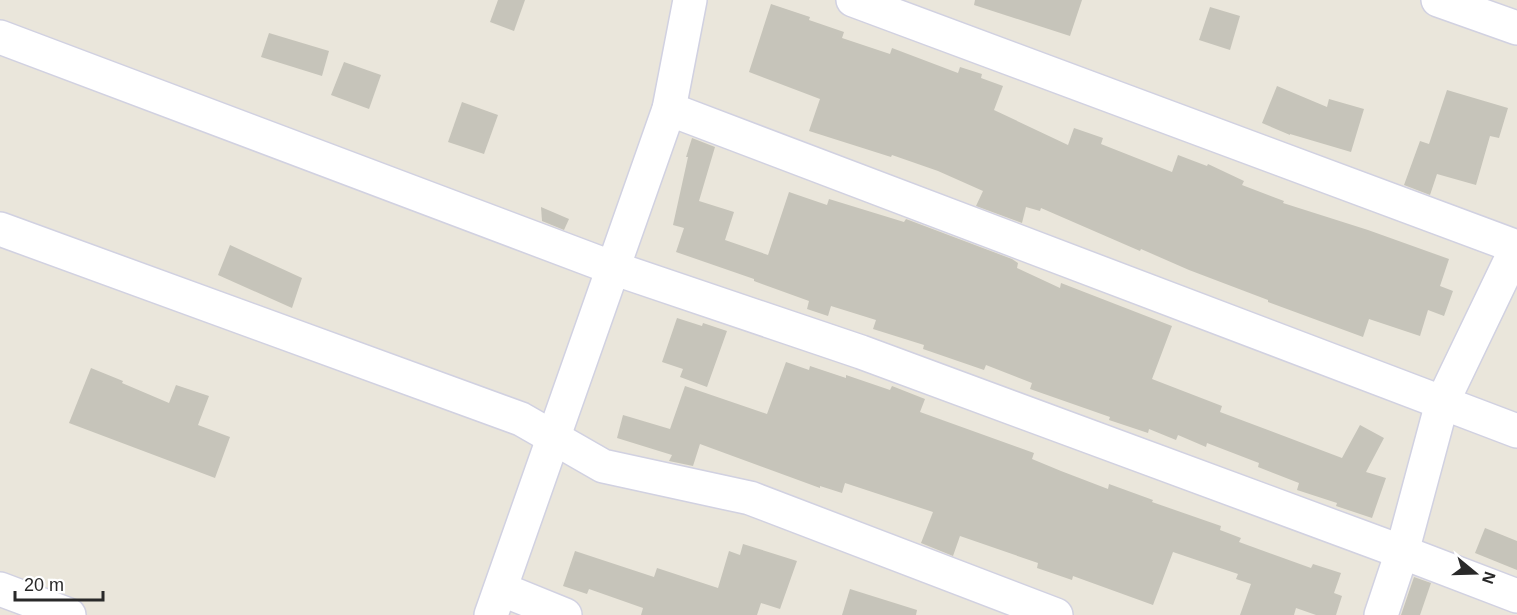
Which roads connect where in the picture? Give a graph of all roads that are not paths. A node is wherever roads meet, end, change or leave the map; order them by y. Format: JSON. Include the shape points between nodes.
{"nodes":[{"id":1,"x":690,"y":0,"type":"edge"},
{"id":2,"x":853,"y":0,"type":"edge"},
{"id":3,"x":1438,"y":0,"type":"edge"},
{"id":4,"x":1517,"y":28,"type":"edge"},
{"id":5,"x":0,"y":37,"type":"edge"},
{"id":6,"x":669,"y":109,"type":"junction"},
{"id":7,"x":0,"y":229,"type":"edge"},
{"id":8,"x":614,"y":268,"type":"junction"},
{"id":9,"x":1442,"y":403,"type":"junction"},
{"id":10,"x":1517,"y":431,"type":"edge"},
{"id":11,"x":554,"y":439,"type":"junction"},
{"id":12,"x":1402,"y":552,"type":"junction"},
{"id":13,"x":0,"y":590,"type":"edge"},
{"id":14,"x":1517,"y":596,"type":"edge"},
{"id":15,"x":496,"y":602,"type":"edge"},
{"id":16,"x":69,"y":615,"type":"edge"},
{"id":17,"x":565,"y":615,"type":"edge"},
{"id":18,"x":1056,"y":615,"type":"edge"},
{"id":19,"x":1381,"y":615,"type":"edge"}],
"edges":[{"from":1,"to":6,"type":"street"},
{"from":2,"to":9,"type":"street","via":[[1517,247]]},
{"from":3,"to":4,"type":"street"},
{"from":5,"to":8,"type":"street"},
{"from":6,"to":8,"type":"street"},
{"from":6,"to":9,"type":"street"},
{"from":7,"to":11,"type":"street","via":[[521,419]]},
{"from":8,"to":11,"type":"street"},
{"from":8,"to":12,"type":"street","via":[[861,352]]},
{"from":9,"to":10,"type":"street"},
{"from":9,"to":12,"type":"street"},
{"from":11,"to":15,"type":"street"},
{"from":11,"to":18,"type":"street","via":[[603,466],[750,498]]},
{"from":12,"to":14,"type":"street"},
{"from":12,"to":19,"type":"street"},
{"from":13,"to":16,"type":"street"},
{"from":15,"to":17,"type":"street"}]}
